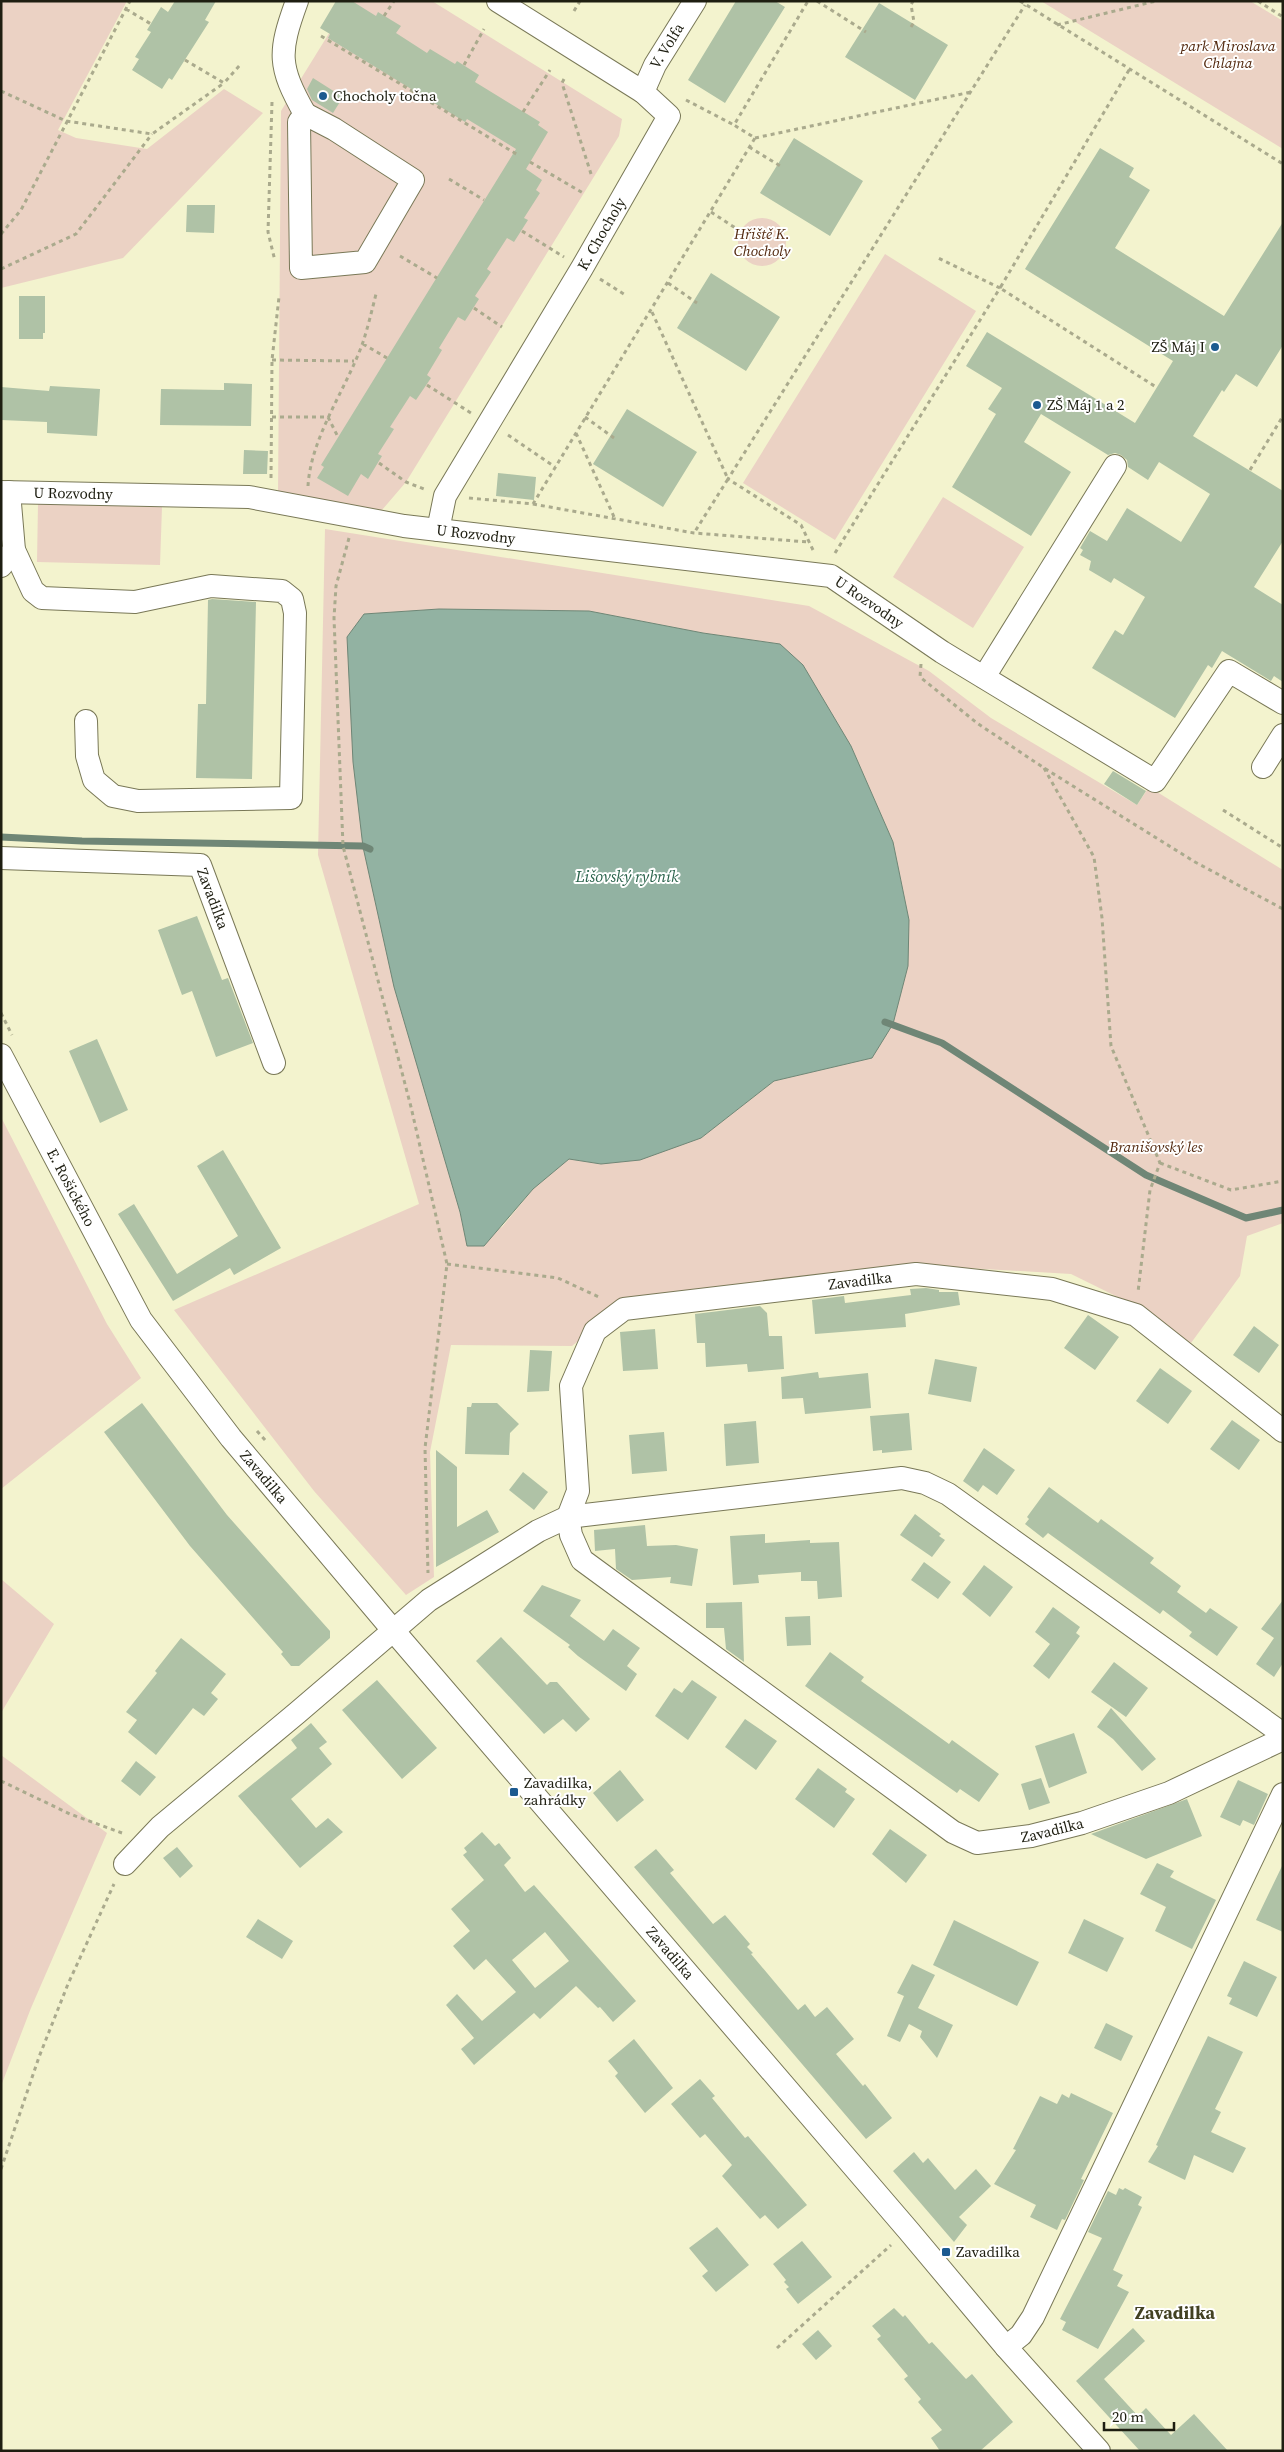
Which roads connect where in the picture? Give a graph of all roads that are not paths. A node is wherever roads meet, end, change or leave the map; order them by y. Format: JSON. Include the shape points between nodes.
{"nodes":[{"id":1,"x":297,"y":1,"type":"edge"},
{"id":2,"x":498,"y":1,"type":"edge"},
{"id":3,"x":695,"y":1,"type":"edge"},
{"id":4,"x":643,"y":92,"type":"junction"},
{"id":5,"x":305,"y":114,"type":"junction"},
{"id":6,"x":1115,"y":466,"type":"dead end"},
{"id":7,"x":5,"y":492,"type":"edge"},
{"id":8,"x":438,"y":530,"type":"junction"},
{"id":9,"x":8,"y":558,"type":"edge"},
{"id":10,"x":984,"y":677,"type":"junction"},
{"id":11,"x":1283,"y":704,"type":"edge"},
{"id":12,"x":86,"y":721,"type":"dead end"},
{"id":13,"x":1283,"y":735,"type":"edge"},
{"id":14,"x":1263,"y":766,"type":"dead end"},
{"id":15,"x":1,"y":858,"type":"edge"},
{"id":16,"x":8,"y":1047,"type":"edge"},
{"id":17,"x":274,"y":1063,"type":"dead end"},
{"id":18,"x":141,"y":1320,"type":"joint"},
{"id":19,"x":1283,"y":1431,"type":"edge"},
{"id":20,"x":568,"y":1517,"type":"junction"},
{"id":21,"x":392,"y":1630,"type":"junction"},
{"id":22,"x":1283,"y":1734,"type":"edge"},
{"id":23,"x":1283,"y":1739,"type":"edge"},
{"id":24,"x":1283,"y":1794,"type":"edge"},
{"id":25,"x":125,"y":1864,"type":"road end"},
{"id":26,"x":1006,"y":2347,"type":"junction"},
{"id":27,"x":1098,"y":2451,"type":"edge"}],
"edges":[{"from":1,"to":5,"type":"street","via":[[284,43],[283,65],[288,84]]},
{"from":2,"to":4,"type":"street","name":"K. Chocholy"},
{"from":3,"to":4,"type":"street","name":"V. Volfa","via":[[655,65]]},
{"from":4,"to":8,"type":"street","name":"K. Chocholy","via":[[668,116],[582,268],[445,496]]},
{"from":5,"to":5,"type":"street","via":[[299,122],[302,268],[365,262],[413,180]]},
{"from":6,"to":10,"type":"street"},
{"from":7,"to":8,"type":"street","name":"U Rozvodny","via":[[249,497]]},
{"from":7,"to":9,"type":"street"},
{"from":8,"to":10,"type":"street","name":"U Rozvodny","via":[[831,576]]},
{"from":9,"to":12,"type":"street","via":[[42,598],[135,602],[211,586],[282,591],[292,599],[295,613],[291,798],[138,801],[113,796],[94,780],[87,756]]},
{"from":10,"to":11,"type":"street","name":"U Rozvodny","via":[[1155,781],[1229,671]]},
{"from":13,"to":14,"type":"street"},
{"from":15,"to":17,"type":"street","name":"Zavadilka","via":[[200,865]]},
{"from":16,"to":18,"type":"street","name":"E. Rošického"},
{"from":18,"to":21,"type":"street","name":"Zavadilka","via":[[230,1438]]},
{"from":19,"to":20,"type":"street","name":"Zavadilka","via":[[1136,1315],[1052,1289],[916,1274],[624,1309],[595,1331],[571,1386],[578,1491]]},
{"from":20,"to":21,"type":"street","via":[[538,1531],[429,1600]]},
{"from":20,"to":22,"type":"street","via":[[902,1478],[925,1482],[948,1494]]},
{"from":20,"to":23,"type":"street","name":"Zavadilka","via":[[571,1536],[582,1560],[953,1832],[977,1843],[1031,1836],[1082,1823],[1169,1793]]},
{"from":21,"to":25,"type":"street","via":[[146,1840]]},
{"from":21,"to":26,"type":"street","name":"Zavadilka"},
{"from":24,"to":26,"type":"street","via":[[1033,2317],[1021,2335]]},
{"from":26,"to":27,"type":"street","name":"Zavadilka"}]}
